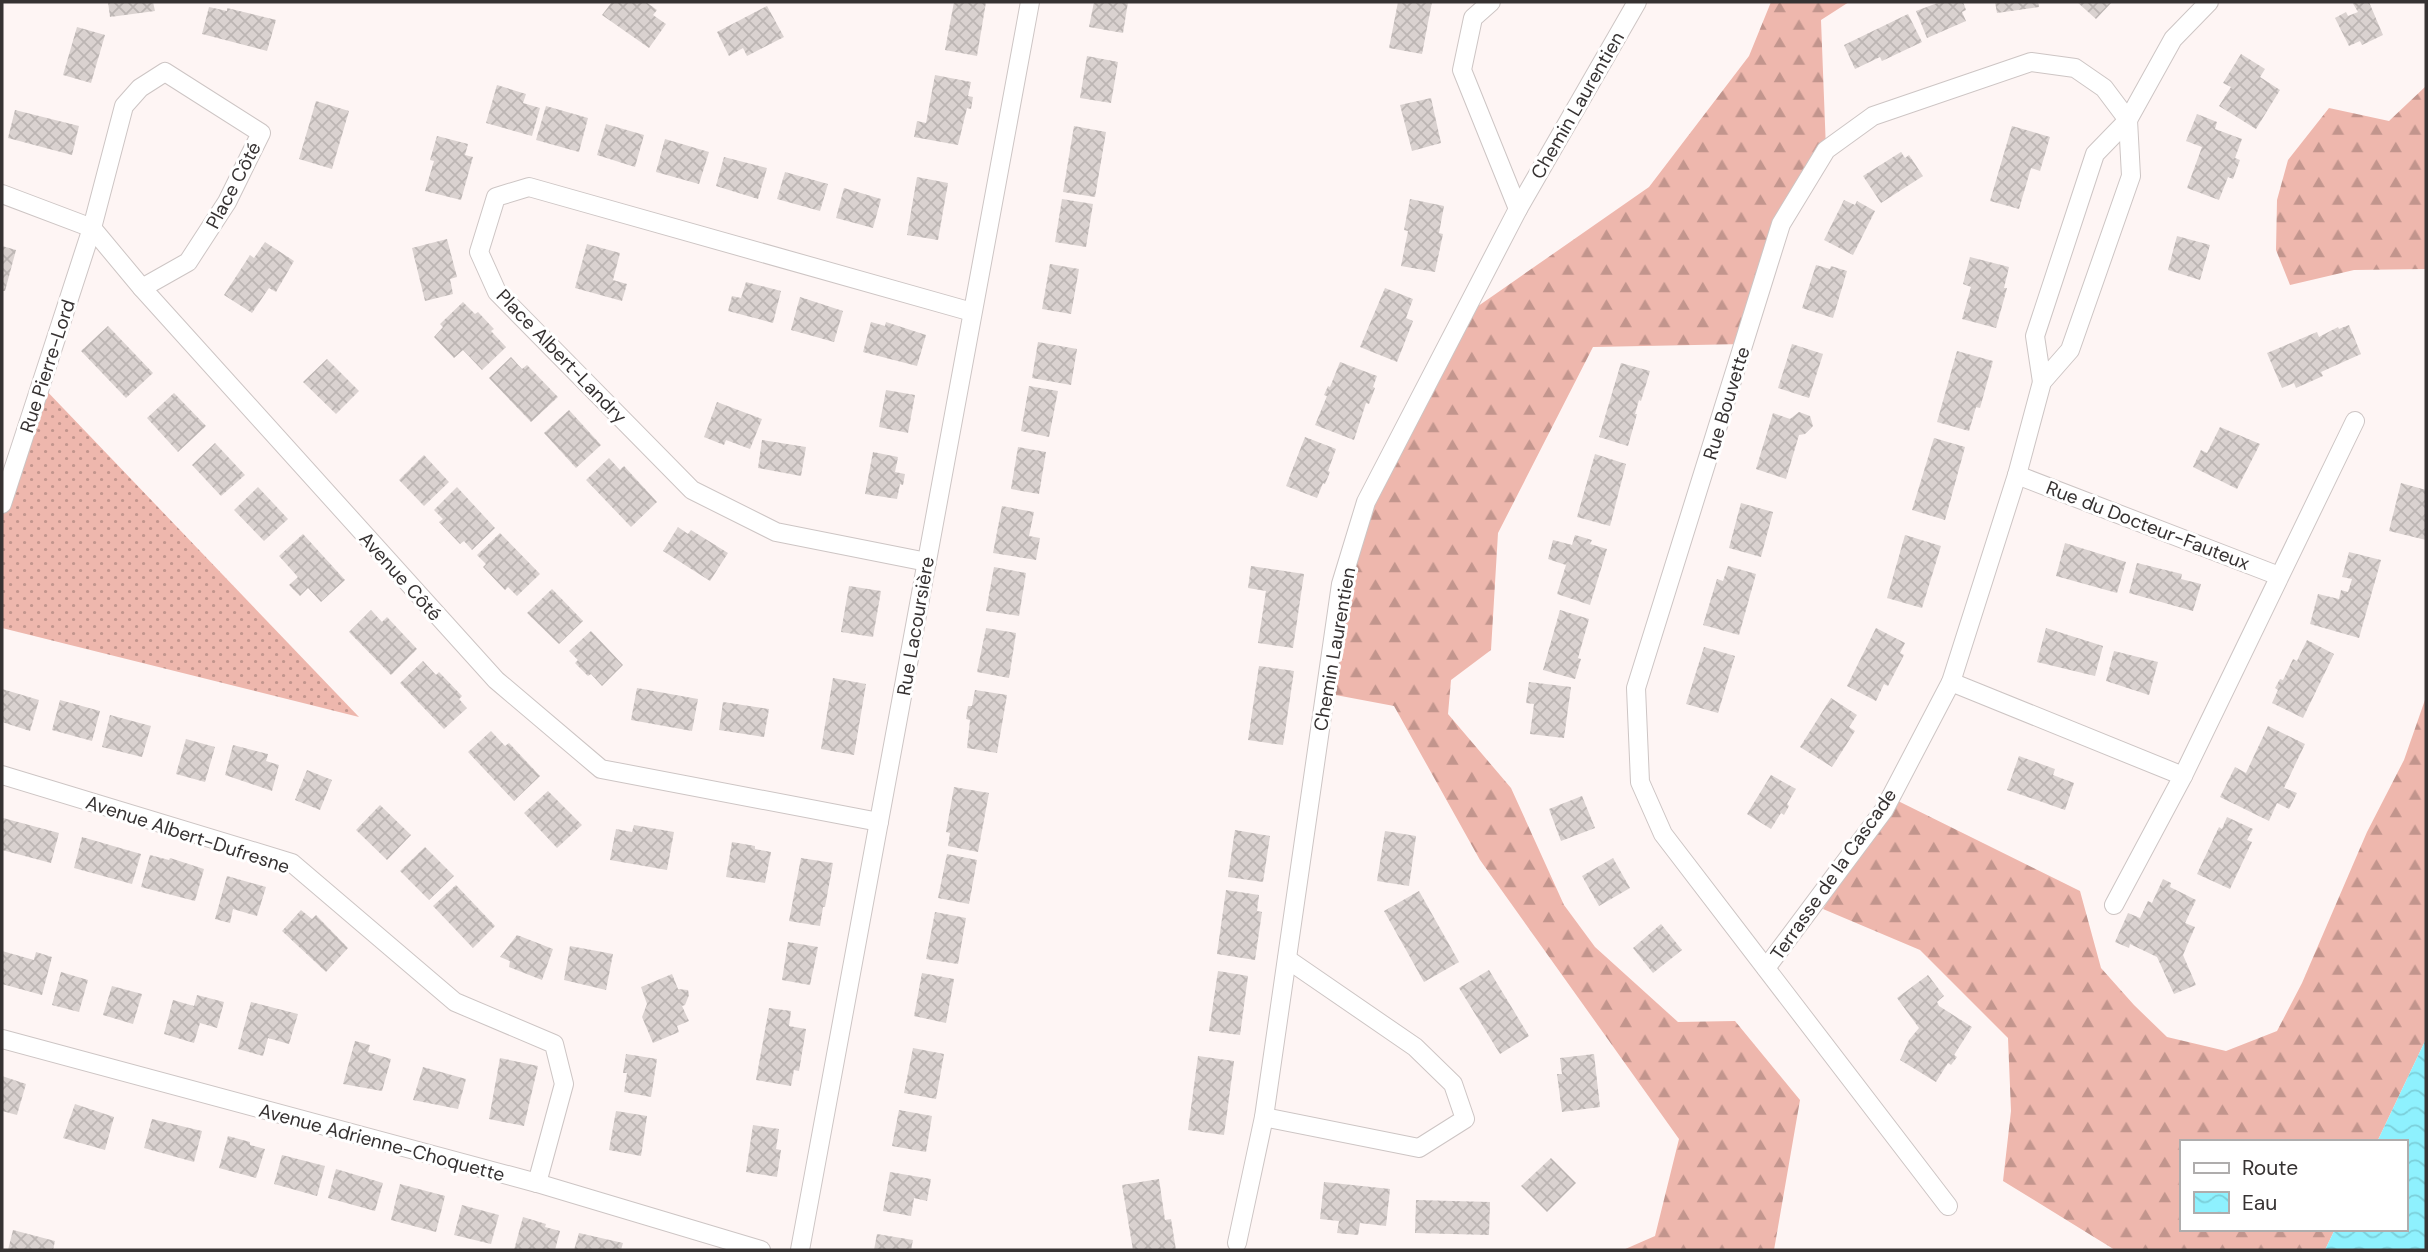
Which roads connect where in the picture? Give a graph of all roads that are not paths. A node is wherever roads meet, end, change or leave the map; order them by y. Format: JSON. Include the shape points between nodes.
{"nodes":[{"id":1,"x":1030,"y":2,"type":"edge"},
{"id":2,"x":1491,"y":2,"type":"edge"},
{"id":3,"x":1637,"y":2,"type":"edge"},
{"id":4,"x":2209,"y":2,"type":"edge"},
{"id":5,"x":2128,"y":120,"type":"junction"},
{"id":6,"x":2,"y":194,"type":"edge"},
{"id":7,"x":1518,"y":209,"type":"junction"},
{"id":8,"x":92,"y":228,"type":"junction"},
{"id":9,"x":142,"y":288,"type":"junction"},
{"id":10,"x":972,"y":312,"type":"junction"},
{"id":11,"x":2042,"y":382,"type":"junction"},
{"id":12,"x":2355,"y":421,"type":"dead end"},
{"id":13,"x":2017,"y":475,"type":"junction"},
{"id":14,"x":2,"y":504,"type":"edge"},
{"id":15,"x":927,"y":562,"type":"junction"},
{"id":16,"x":2279,"y":576,"type":"junction"},
{"id":17,"x":1951,"y":682,"type":"junction"},
{"id":18,"x":2,"y":775,"type":"edge"},
{"id":19,"x":2183,"y":775,"type":"junction"},
{"id":20,"x":879,"y":822,"type":"junction"},
{"id":21,"x":2114,"y":905,"type":"dead end"},
{"id":22,"x":1287,"y":959,"type":"junction"},
{"id":23,"x":1766,"y":968,"type":"junction"},
{"id":24,"x":2,"y":1039,"type":"edge"},
{"id":25,"x":1264,"y":1117,"type":"junction"},
{"id":26,"x":537,"y":1183,"type":"junction"},
{"id":27,"x":1948,"y":1206,"type":"dead end"},
{"id":28,"x":1237,"y":1243,"type":"dead end"},
{"id":29,"x":761,"y":1250,"type":"edge"},
{"id":30,"x":800,"y":1250,"type":"edge"}],
"edges":[{"from":1,"to":10,"type":"street","name":"Rue Lacoursière"},
{"from":2,"to":7,"type":"street","name":"Chemin Laurentien","via":[[1473,18],[1462,70]]},
{"from":3,"to":7,"type":"street","name":"Chemin Laurentien"},
{"from":4,"to":5,"type":"street","name":"Terrasse de la Cascade","via":[[2174,38]]},
{"from":5,"to":11,"type":"street","name":"Terrasse de la Cascade","via":[[2131,176],[2070,350]]},
{"from":5,"to":11,"type":"street","name":"Terrasse de la Cascade","via":[[2095,154],[2035,336]]},
{"from":5,"to":23,"type":"street","name":"Rue Bouvette","via":[[2104,89],[2075,68],[2031,62],[1873,116],[1826,150],[1781,224],[1636,688],[1640,782],[1663,834]]},
{"from":6,"to":8,"type":"street","name":"Avenue Côté"},
{"from":7,"to":22,"type":"street","name":"Chemin Laurentien","via":[[1366,502],[1341,584]]},
{"from":8,"to":9,"type":"street","name":"Avenue Côté"},
{"from":8,"to":9,"type":"street","name":"Place Côté","via":[[124,106],[140,88],[165,72],[261,133],[227,202],[188,262]]},
{"from":8,"to":14,"type":"street","name":"Rue Pierre-Lord"},
{"from":9,"to":20,"type":"street","name":"Avenue Côté","via":[[496,680],[601,769]]},
{"from":10,"to":15,"type":"street","name":"Rue Lacoursière"},
{"from":10,"to":15,"type":"street","name":"Place Albert-Landry","via":[[528,187],[496,197],[479,252],[497,292],[692,490],[776,532]]},
{"from":11,"to":13,"type":"street","name":"Terrasse de la Cascade"},
{"from":12,"to":16,"type":"street"},
{"from":13,"to":16,"type":"street","name":"Rue du Docteur-Fauteux"},
{"from":13,"to":17,"type":"street","name":"Terrasse de la Cascade"},
{"from":15,"to":20,"type":"street","name":"Rue Lacoursière"},
{"from":16,"to":19,"type":"street"},
{"from":17,"to":19,"type":"street"},
{"from":17,"to":23,"type":"street","name":"Terrasse de la Cascade","via":[[1884,810]]},
{"from":18,"to":26,"type":"street","name":"Avenue Albert-Dufresne","via":[[292,863],[454,1002],[554,1044],[564,1084]]},
{"from":19,"to":21,"type":"street"},
{"from":20,"to":30,"type":"street","name":"Rue Lacoursière"},
{"from":22,"to":25,"type":"street","name":"Chemin Laurentien"},
{"from":22,"to":25,"type":"street","via":[[1415,1047],[1453,1084],[1465,1119],[1419,1148]]},
{"from":23,"to":27,"type":"street","name":"Terrasse de la Cascade"},
{"from":24,"to":26,"type":"street","name":"Avenue Adrienne-Choquette"},
{"from":25,"to":28,"type":"street","name":"Chemin Laurentien"},
{"from":26,"to":29,"type":"street","name":"Avenue Adrienne-Choquette"}]}
